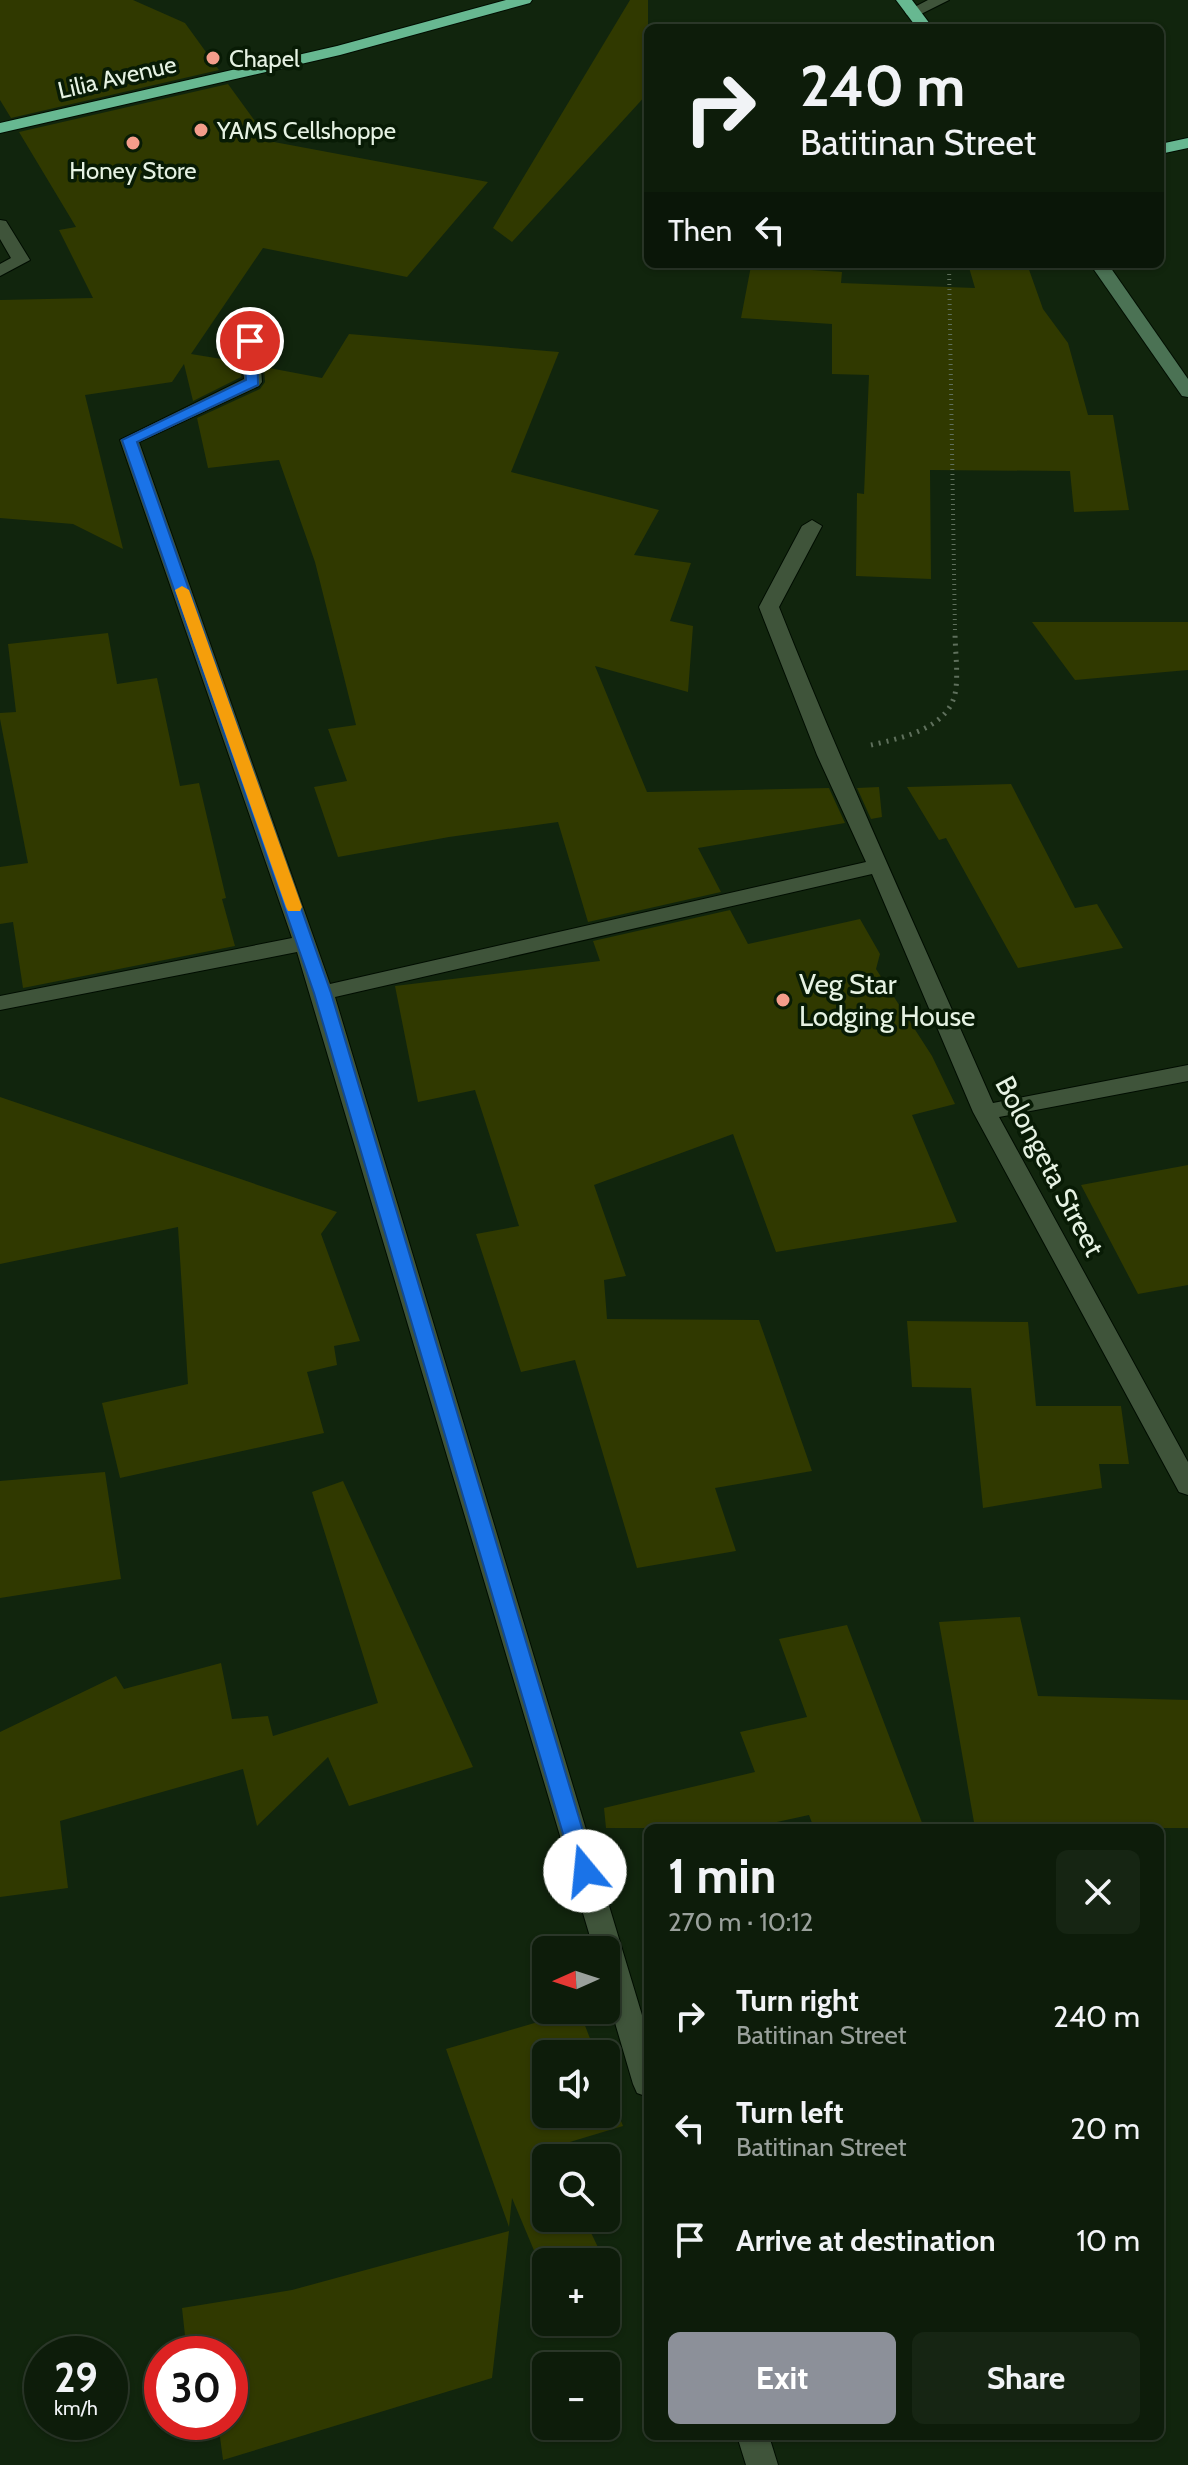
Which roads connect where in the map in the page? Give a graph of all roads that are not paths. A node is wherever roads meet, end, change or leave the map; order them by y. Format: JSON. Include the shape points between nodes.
{"nodes":[{"id":1,"x":524,"y":0,"type":"edge"},
{"id":2,"x":941,"y":0,"type":"edge"},
{"id":3,"x":908,"y":6,"type":"edge"},
{"id":4,"x":922,"y":24,"type":"edge"},
{"id":5,"x":0,"y":128,"type":"edge"},
{"id":6,"x":1164,"y":134,"type":"edge"},
{"id":7,"x":1187,"y":140,"type":"edge"},
{"id":8,"x":1164,"y":149,"type":"edge"},
{"id":9,"x":0,"y":225,"type":"edge"},
{"id":10,"x":1102,"y":268,"type":"edge"},
{"id":11,"x":0,"y":271,"type":"edge"},
{"id":12,"x":250,"y":341,"type":"dead end"},
{"id":13,"x":1188,"y":392,"type":"edge"},
{"id":14,"x":812,"y":526,"type":"dead end"},
{"id":15,"x":879,"y":866,"type":"junction"},
{"id":16,"x":305,"y":943,"type":"junction"},
{"id":17,"x":322,"y":993,"type":"junction"},
{"id":18,"x":0,"y":1003,"type":"edge"},
{"id":19,"x":1188,"y":1073,"type":"edge"},
{"id":20,"x":985,"y":1112,"type":"junction"},
{"id":21,"x":1188,"y":1485,"type":"edge"},
{"id":22,"x":644,"y":2071,"type":"edge"},
{"id":23,"x":754,"y":2440,"type":"edge"},
{"id":24,"x":762,"y":2465,"type":"edge"}],
"edges":[{"from":1,"to":5,"type":"highway","name":"Lilia Avenue","via":[[340,50]]},
{"from":2,"to":3,"type":"street"},
{"from":3,"to":4,"type":"highway"},
{"from":6,"to":7,"type":"highway"},
{"from":7,"to":8,"type":"street"},
{"from":9,"to":11,"type":"street","via":[[21,260]]},
{"from":10,"to":13,"type":"street"},
{"from":12,"to":16,"type":"street","via":[[253,382],[129,440]]},
{"from":14,"to":15,"type":"street","name":"Bolongeta Street","via":[[769,607],[827,755]]},
{"from":15,"to":17,"type":"street"},
{"from":15,"to":20,"type":"street","name":"Bolongeta Street"},
{"from":16,"to":17,"type":"street"},
{"from":16,"to":18,"type":"street"},
{"from":17,"to":22,"type":"street"},
{"from":19,"to":20,"type":"street"},
{"from":20,"to":21,"type":"street","name":"Bolongeta Street"},
{"from":23,"to":24,"type":"street"}]}
